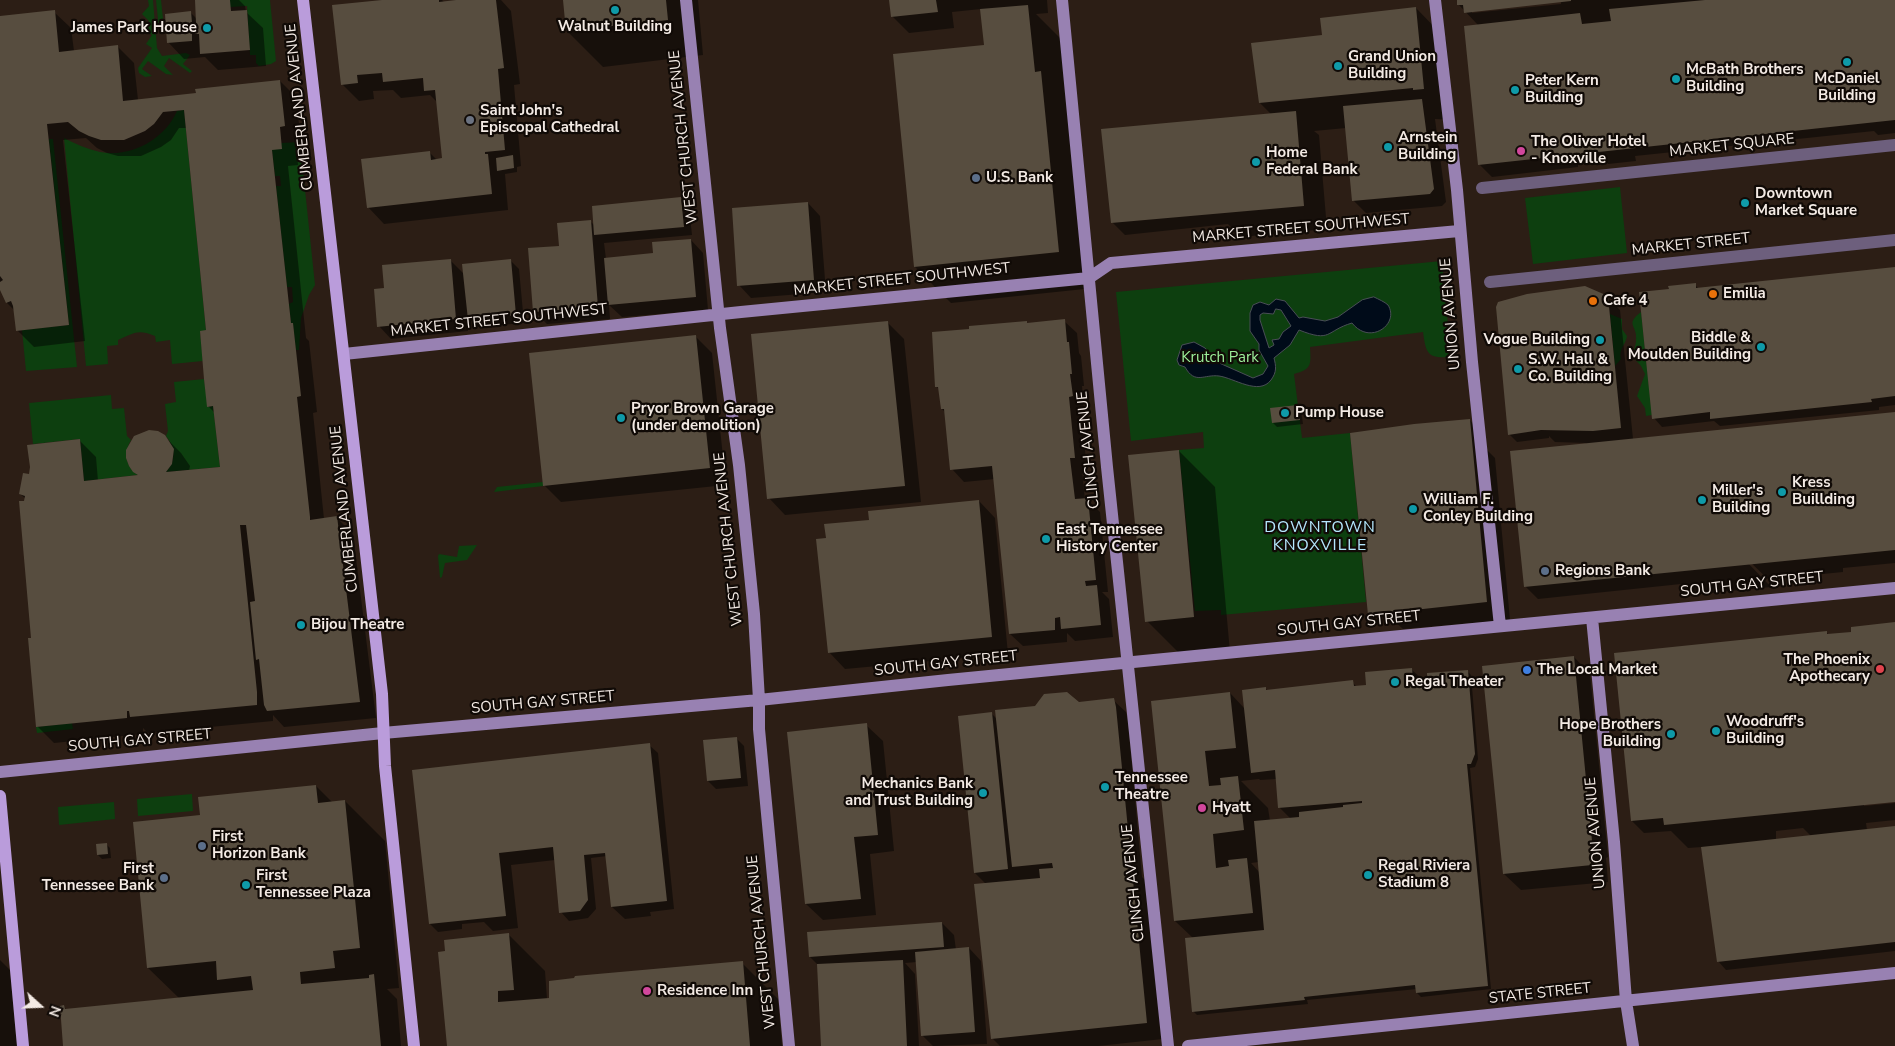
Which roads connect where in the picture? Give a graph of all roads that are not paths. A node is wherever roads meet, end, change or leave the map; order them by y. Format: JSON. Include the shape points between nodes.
{"nodes":[{"id":1,"x":303,"y":0,"type":"edge"},
{"id":2,"x":686,"y":0,"type":"edge"},
{"id":3,"x":1062,"y":0,"type":"edge"},
{"id":4,"x":1436,"y":0,"type":"edge"},
{"id":5,"x":1895,"y":145,"type":"edge"},
{"id":6,"x":1482,"y":188,"type":"dead end"},
{"id":7,"x":1459,"y":230,"type":"junction"},
{"id":8,"x":1895,"y":240,"type":"edge"},
{"id":9,"x":1089,"y":278,"type":"junction"},
{"id":10,"x":1490,"y":282,"type":"dead end"},
{"id":11,"x":719,"y":314,"type":"junction"},
{"id":12,"x":344,"y":354,"type":"junction"},
{"id":13,"x":1895,"y":588,"type":"edge"},
{"id":14,"x":1592,"y":618,"type":"junction"},
{"id":15,"x":1500,"y":626,"type":"junction"},
{"id":16,"x":1127,"y":662,"type":"junction"},
{"id":17,"x":759,"y":700,"type":"junction"},
{"id":18,"x":383,"y":733,"type":"junction"},
{"id":19,"x":0,"y":772,"type":"edge"},
{"id":20,"x":0,"y":796,"type":"edge"},
{"id":21,"x":1895,"y":973,"type":"edge"},
{"id":22,"x":1626,"y":1001,"type":"junction"},
{"id":23,"x":23,"y":1046,"type":"edge"},
{"id":24,"x":414,"y":1046,"type":"edge"},
{"id":25,"x":789,"y":1046,"type":"edge"},
{"id":26,"x":1168,"y":1046,"type":"edge"},
{"id":27,"x":1188,"y":1046,"type":"edge"},
{"id":28,"x":1633,"y":1046,"type":"edge"}],
"edges":[{"from":1,"to":12,"type":"main road","name":"CUMBERLAND AVENUE"},
{"from":2,"to":11,"type":"street","name":"WEST CHURCH AVENUE"},
{"from":3,"to":9,"type":"street","name":"CLINCH AVENUE"},
{"from":4,"to":7,"type":"street","name":"UNION AVENUE"},
{"from":5,"to":6,"type":"street","name":"MARKET SQUARE"},
{"from":7,"to":9,"type":"street","name":"MARKET STREET SOUTHWEST","via":[[1111,264]]},
{"from":7,"to":15,"type":"street","name":"UNION AVENUE"},
{"from":8,"to":10,"type":"street","name":"MARKET STREET"},
{"from":9,"to":11,"type":"street","name":"MARKET STREET SOUTHWEST"},
{"from":9,"to":16,"type":"street","name":"CLINCH AVENUE"},
{"from":11,"to":12,"type":"street","name":"MARKET STREET SOUTHWEST"},
{"from":11,"to":17,"type":"street","name":"WEST CHURCH AVENUE","via":[[739,465]]},
{"from":12,"to":18,"type":"main road","name":"CUMBERLAND AVENUE","via":[[382,694]]},
{"from":13,"to":14,"type":"street","name":"SOUTH GAY STREET"},
{"from":14,"to":15,"type":"street","name":"SOUTH GAY STREET"},
{"from":14,"to":22,"type":"street","name":"UNION AVENUE"},
{"from":15,"to":16,"type":"street","name":"SOUTH GAY STREET"},
{"from":16,"to":17,"type":"street","name":"SOUTH GAY STREET"},
{"from":16,"to":26,"type":"street","name":"CLINCH AVENUE"},
{"from":17,"to":18,"type":"street","name":"SOUTH GAY STREET"},
{"from":17,"to":25,"type":"street","name":"WEST CHURCH AVENUE","via":[[759,729]]},
{"from":18,"to":19,"type":"street","name":"SOUTH GAY STREET"},
{"from":18,"to":24,"type":"main road","name":"CUMBERLAND AVENUE"},
{"from":20,"to":23,"type":"main road"},
{"from":21,"to":22,"type":"street","name":"STATE STREET"},
{"from":22,"to":27,"type":"street","name":"STATE STREET"},
{"from":22,"to":28,"type":"street","name":"UNION AVENUE"}]}
